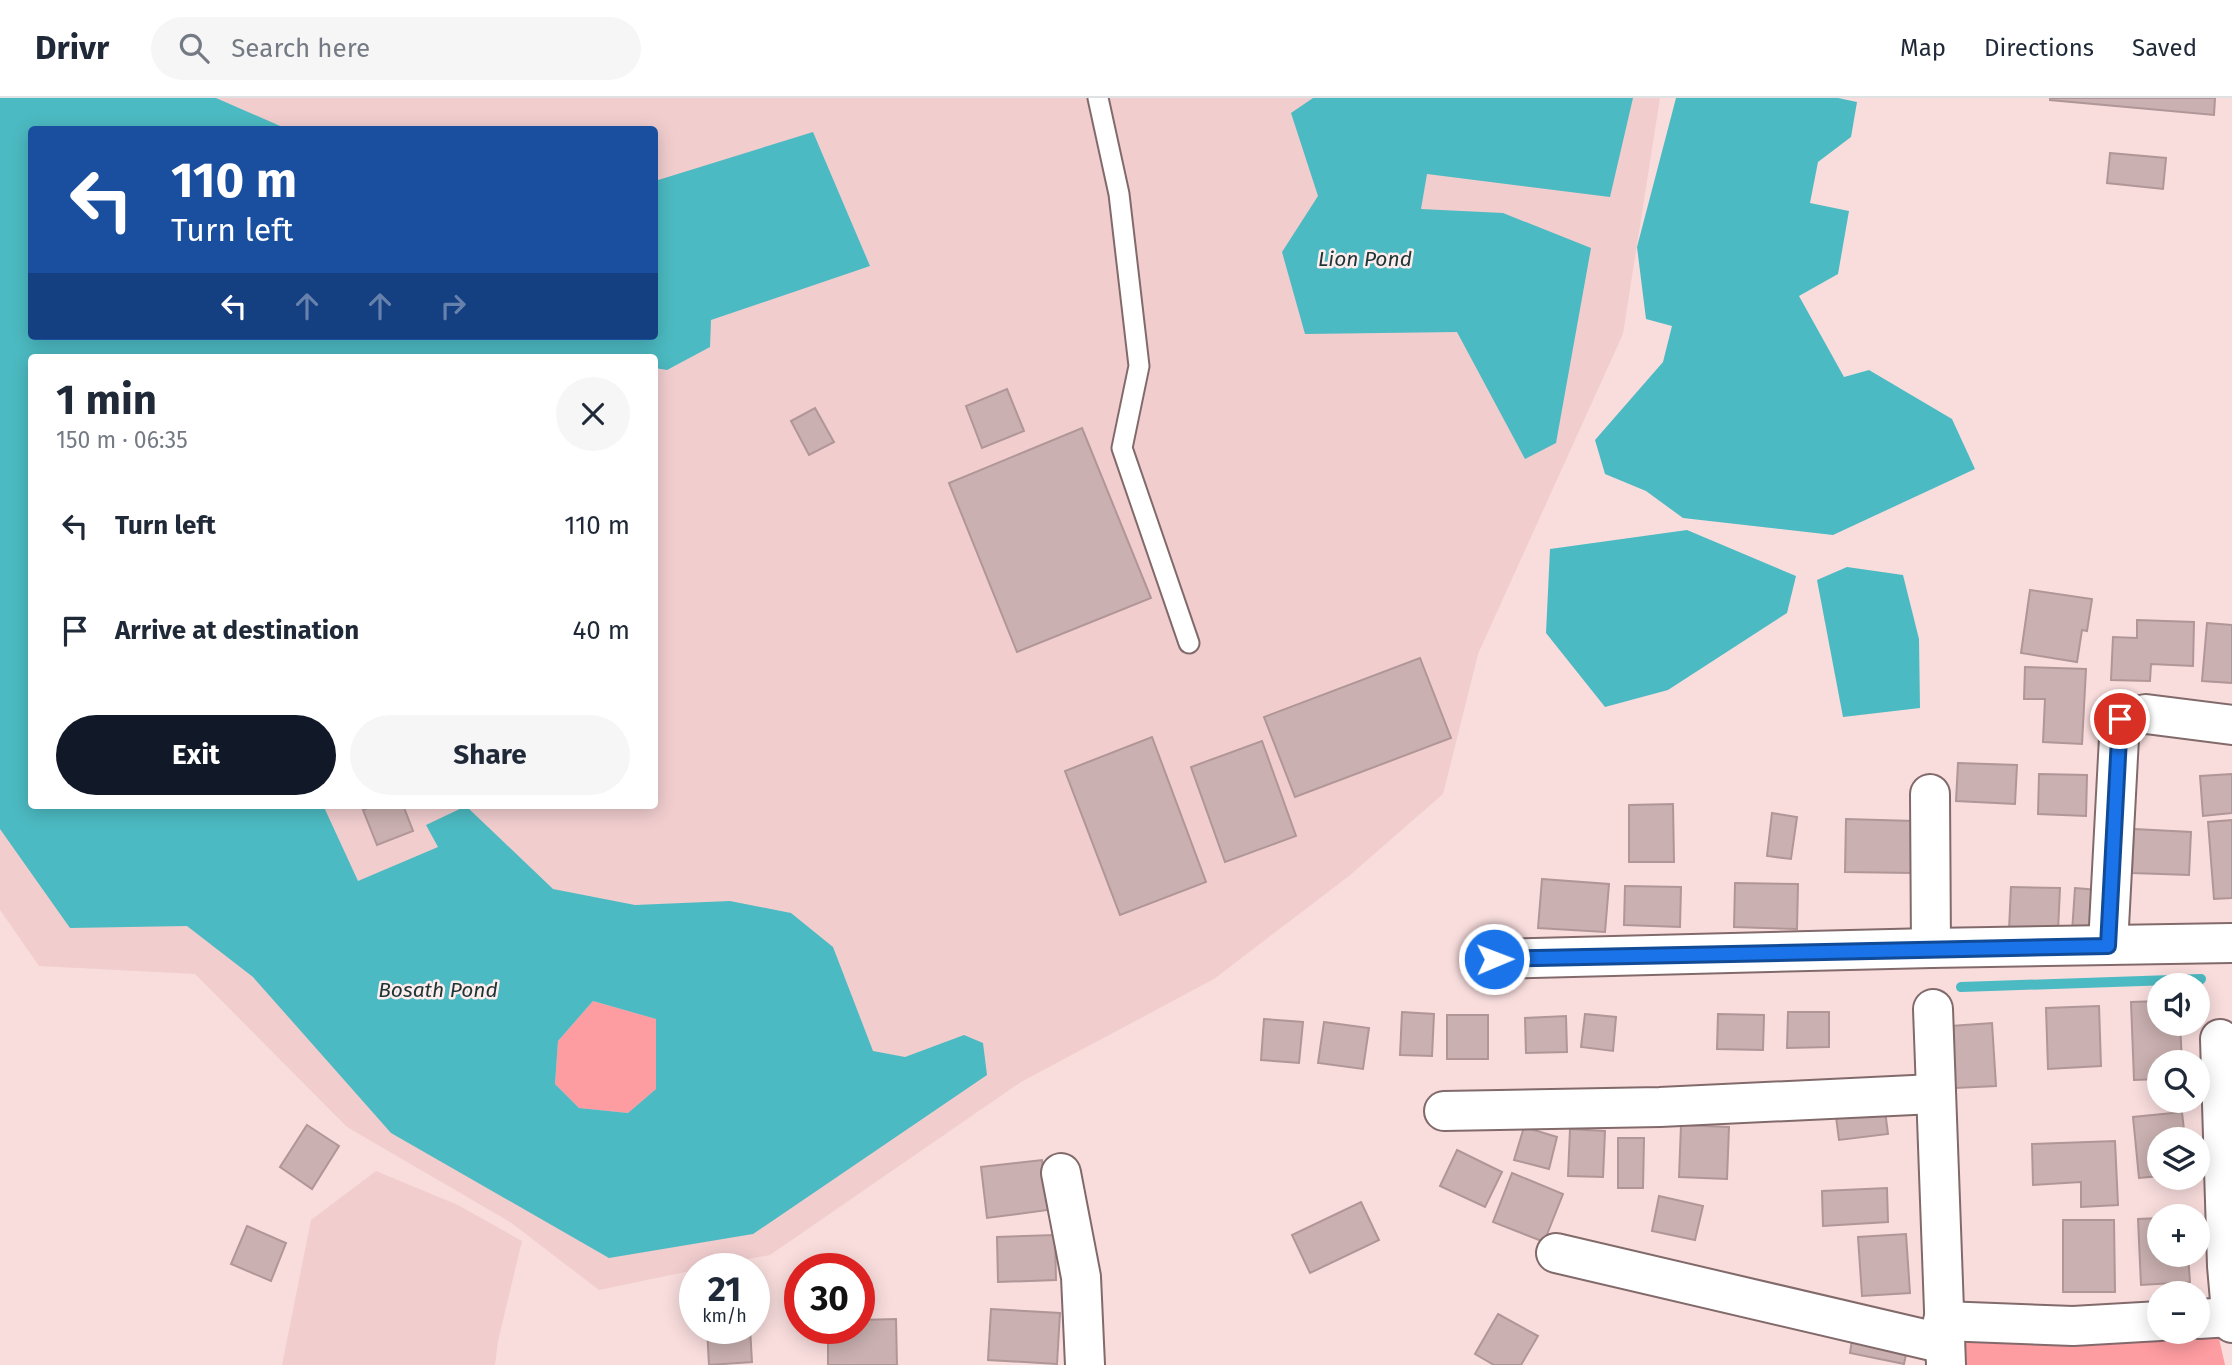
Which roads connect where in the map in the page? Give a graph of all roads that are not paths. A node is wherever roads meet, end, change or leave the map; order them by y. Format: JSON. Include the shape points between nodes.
{"nodes":[{"id":1,"x":1098,"y":98,"type":"edge"},
{"id":2,"x":1189,"y":642,"type":"dead end"},
{"id":3,"x":2232,"y":725,"type":"edge"},
{"id":4,"x":1930,"y":794,"type":"dead end"},
{"id":5,"x":2232,"y":943,"type":"edge"},
{"id":6,"x":2108,"y":946,"type":"junction"},
{"id":7,"x":1931,"y":948,"type":"junction"},
{"id":8,"x":1494,"y":959,"type":"dead end"},
{"id":9,"x":1933,"y":1009,"type":"dead end"},
{"id":10,"x":2220,"y":1039,"type":"dead end"},
{"id":11,"x":1934,"y":1094,"type":"junction"},
{"id":12,"x":1444,"y":1111,"type":"dead end"},
{"id":13,"x":1061,"y":1173,"type":"dead end"},
{"id":14,"x":1556,"y":1253,"type":"dead end"},
{"id":15,"x":2232,"y":1317,"type":"edge"},
{"id":16,"x":2210,"y":1318,"type":"edge"},
{"id":17,"x":2147,"y":1322,"type":"edge"},
{"id":18,"x":2232,"y":1323,"type":"edge"},
{"id":19,"x":1945,"y":1344,"type":"edge"},
{"id":20,"x":1085,"y":1365,"type":"edge"}],
"edges":[{"from":1,"to":2,"type":"lane","via":[[1119,194],[1139,366],[1122,448]]},
{"from":3,"to":6,"type":"street","via":[[2146,714],[2120,719]]},
{"from":4,"to":7,"type":"street"},
{"from":5,"to":6,"type":"street"},
{"from":6,"to":7,"type":"street"},
{"from":7,"to":8,"type":"street"},
{"from":9,"to":11,"type":"street"},
{"from":10,"to":15,"type":"street"},
{"from":11,"to":12,"type":"street"},
{"from":11,"to":19,"type":"street"},
{"from":13,"to":20,"type":"street","via":[[1081,1277]]},
{"from":14,"to":19,"type":"street"},
{"from":15,"to":16,"type":"street"},
{"from":15,"to":18,"type":"street"},
{"from":17,"to":19,"type":"street","via":[[2073,1326]]}]}
